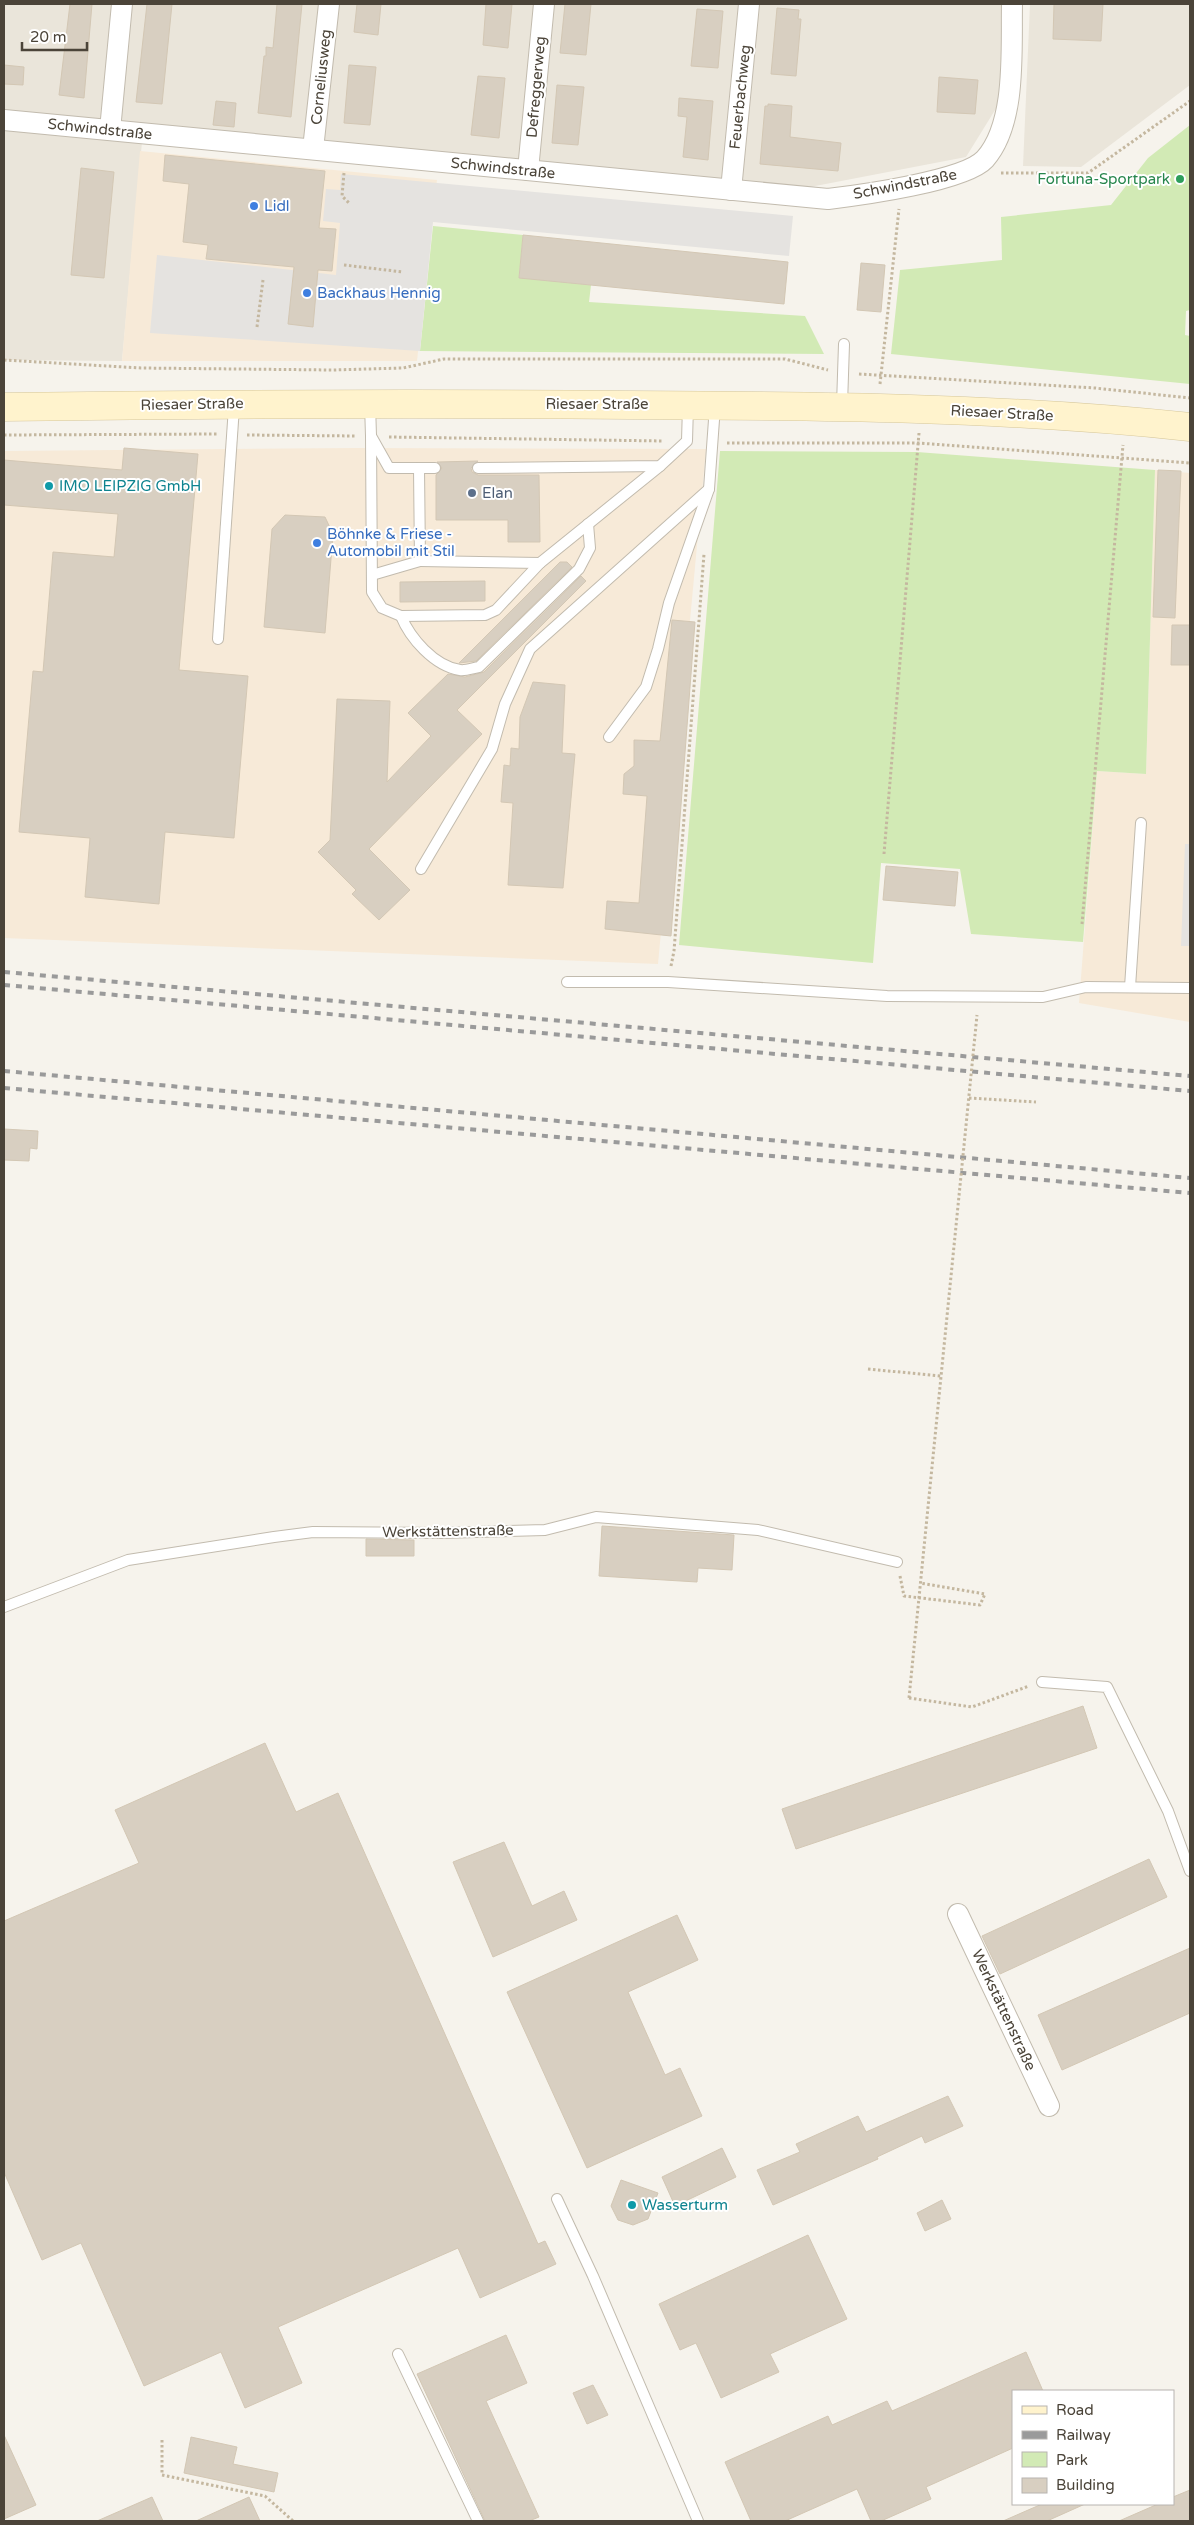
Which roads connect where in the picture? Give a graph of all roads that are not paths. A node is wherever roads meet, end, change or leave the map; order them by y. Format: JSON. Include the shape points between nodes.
{"nodes":[{"id":1,"x":122,"y":4,"type":"edge"},
{"id":2,"x":329,"y":4,"type":"edge"},
{"id":3,"x":544,"y":4,"type":"edge"},
{"id":4,"x":749,"y":4,"type":"edge"},
{"id":5,"x":1012,"y":4,"type":"edge"},
{"id":6,"x":4,"y":120,"type":"edge"},
{"id":7,"x":110,"y":130,"type":"junction"},
{"id":8,"x":312,"y":149,"type":"junction"},
{"id":9,"x":528,"y":170,"type":"junction"},
{"id":10,"x":730,"y":190,"type":"junction"},
{"id":11,"x":844,"y":344,"type":"dead end"},
{"id":12,"x":234,"y":403,"type":"junction"},
{"id":13,"x":370,"y":403,"type":"junction"},
{"id":14,"x":702,"y":405,"type":"junction"},
{"id":15,"x":4,"y":407,"type":"edge"},
{"id":16,"x":842,"y":407,"type":"junction"},
{"id":17,"x":1190,"y":427,"type":"edge"},
{"id":18,"x":371,"y":436,"type":"junction"},
{"id":19,"x":660,"y":466,"type":"junction"},
{"id":20,"x":419,"y":468,"type":"junction"},
{"id":21,"x":435,"y":468,"type":"dead end"},
{"id":22,"x":478,"y":468,"type":"dead end"},
{"id":23,"x":709,"y":489,"type":"junction"},
{"id":24,"x":588,"y":524,"type":"junction"},
{"id":25,"x":420,"y":561,"type":"junction"},
{"id":26,"x":540,"y":563,"type":"junction"},
{"id":27,"x":372,"y":574,"type":"junction"},
{"id":28,"x":401,"y":616,"type":"junction"},
{"id":29,"x":218,"y":639,"type":"dead end"},
{"id":30,"x":608,"y":738,"type":"dead end"},
{"id":31,"x":1141,"y":823,"type":"dead end"},
{"id":32,"x":421,"y":868,"type":"dead end"},
{"id":33,"x":567,"y":982,"type":"dead end"},
{"id":34,"x":1130,"y":987,"type":"junction"},
{"id":35,"x":1190,"y":988,"type":"edge"},
{"id":36,"x":897,"y":1562,"type":"road end"},
{"id":37,"x":4,"y":1608,"type":"edge"},
{"id":38,"x":1042,"y":1682,"type":"road end"},
{"id":39,"x":1190,"y":1871,"type":"edge"},
{"id":40,"x":958,"y":1914,"type":"dead end"},
{"id":41,"x":1049,"y":2106,"type":"dead end"},
{"id":42,"x":557,"y":2199,"type":"dead end"},
{"id":43,"x":398,"y":2354,"type":"dead end"},
{"id":44,"x":478,"y":2521,"type":"edge"},
{"id":45,"x":698,"y":2521,"type":"edge"}],
"edges":[{"from":1,"to":7,"type":"street"},
{"from":2,"to":8,"type":"street","name":"Corneliusweg"},
{"from":3,"to":9,"type":"street","name":"Defreggerweg"},
{"from":4,"to":10,"type":"street","name":"Feuerbachweg"},
{"from":5,"to":10,"type":"street","name":"Schwindstraße","via":[[1008,96],[1000,135],[992,150],[973,169],[901,186],[828,198]]},
{"from":6,"to":7,"type":"street","name":"Schwindstraße"},
{"from":7,"to":8,"type":"street","name":"Schwindstraße"},
{"from":8,"to":9,"type":"street","name":"Schwindstraße"},
{"from":9,"to":10,"type":"street","name":"Schwindstraße"},
{"from":11,"to":16,"type":"lane"},
{"from":12,"to":13,"type":"main road","name":"Riesaer Straße"},
{"from":12,"to":15,"type":"main road","name":"Riesaer Straße"},
{"from":12,"to":29,"type":"lane"},
{"from":13,"to":14,"type":"main road","name":"Riesaer Straße"},
{"from":13,"to":18,"type":"lane"},
{"from":14,"to":16,"type":"main road","name":"Riesaer Straße"},
{"from":14,"to":19,"type":"lane","via":[[687,441]]},
{"from":14,"to":23,"type":"lane","via":[[712,442]]},
{"from":16,"to":17,"type":"main road","name":"Riesaer Straße","via":[[1019,412]]},
{"from":18,"to":20,"type":"lane","via":[[389,468]]},
{"from":18,"to":27,"type":"lane"},
{"from":19,"to":22,"type":"lane"},
{"from":19,"to":24,"type":"lane"},
{"from":20,"to":21,"type":"lane"},
{"from":20,"to":25,"type":"lane"},
{"from":23,"to":30,"type":"lane","via":[[669,602],[646,687]]},
{"from":23,"to":32,"type":"lane","via":[[530,650],[505,704],[492,749]]},
{"from":24,"to":26,"type":"lane"},
{"from":24,"to":28,"type":"lane","via":[[590,548],[579,569],[479,667],[461,670],[446,666],[408,632]]},
{"from":25,"to":26,"type":"lane"},
{"from":25,"to":27,"type":"lane"},
{"from":26,"to":28,"type":"lane","via":[[496,610],[485,616]]},
{"from":27,"to":28,"type":"lane","via":[[372,592],[382,608]]},
{"from":31,"to":34,"type":"lane"},
{"from":33,"to":34,"type":"lane","via":[[668,982],[887,996],[1043,997],[1086,987]]},
{"from":34,"to":35,"type":"lane"},
{"from":36,"to":37,"type":"lane","name":"Werkstättenstraße","via":[[758,1530],[596,1517],[545,1530],[313,1532],[274,1537],[128,1560]]},
{"from":38,"to":39,"type":"lane","via":[[1107,1687],[1168,1811]]},
{"from":40,"to":41,"type":"street","name":"Werkstättenstraße"},
{"from":42,"to":45,"type":"lane"},
{"from":43,"to":44,"type":"lane"}]}
